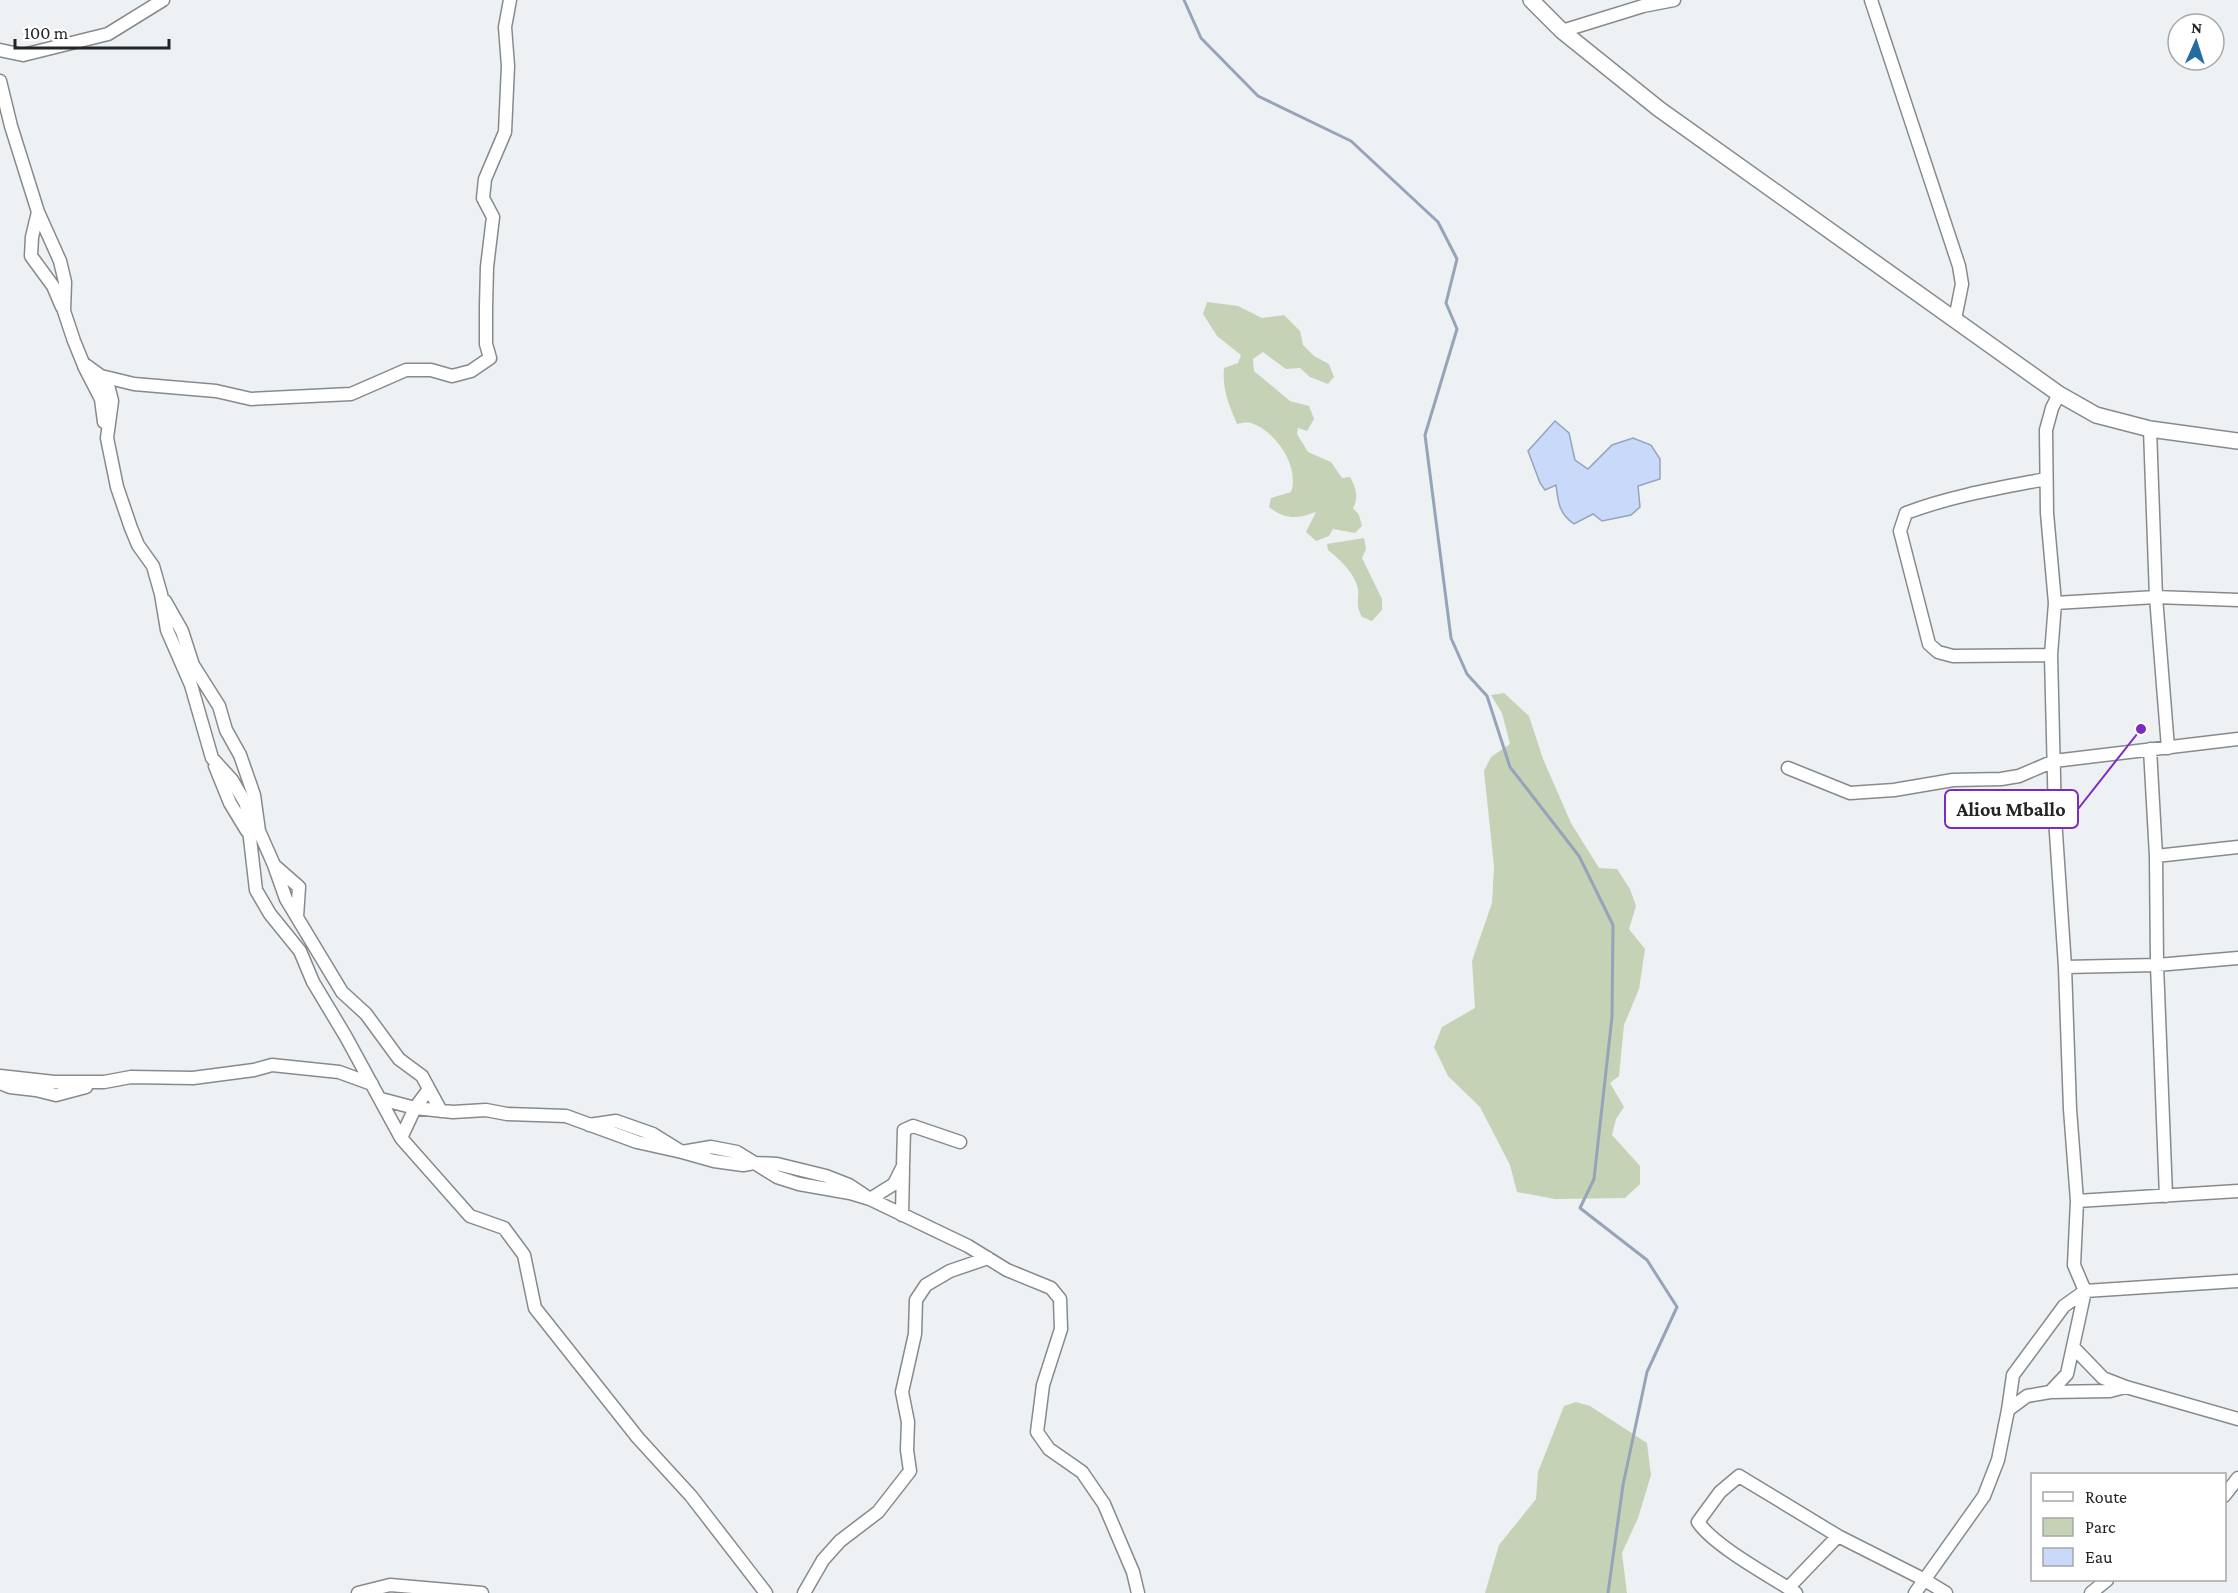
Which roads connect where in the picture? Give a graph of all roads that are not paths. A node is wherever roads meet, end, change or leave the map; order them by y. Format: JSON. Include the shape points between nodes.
{"nodes":[{"id":1,"x":163,"y":0,"type":"edge"},
{"id":2,"x":510,"y":0,"type":"edge"},
{"id":3,"x":1531,"y":0,"type":"edge"},
{"id":4,"x":1674,"y":0,"type":"edge"},
{"id":5,"x":1870,"y":0,"type":"edge"},
{"id":6,"x":1562,"y":31,"type":"junction"},
{"id":7,"x":0,"y":50,"type":"edge"},
{"id":8,"x":0,"y":81,"type":"edge"},
{"id":9,"x":38,"y":212,"type":"junction"},
{"id":10,"x":64,"y":311,"type":"junction"},
{"id":11,"x":1955,"y":319,"type":"junction"},
{"id":12,"x":83,"y":363,"type":"junction"},
{"id":13,"x":101,"y":376,"type":"junction"},
{"id":14,"x":2059,"y":393,"type":"junction"},
{"id":15,"x":2150,"y":429,"type":"junction"},
{"id":16,"x":107,"y":438,"type":"junction"},
{"id":17,"x":2238,"y":441,"type":"edge"},
{"id":18,"x":2046,"y":479,"type":"junction"},
{"id":19,"x":161,"y":594,"type":"junction"},
{"id":20,"x":2156,"y":597,"type":"junction"},
{"id":21,"x":2238,"y":600,"type":"edge"},
{"id":22,"x":2055,"y":603,"type":"junction"},
{"id":23,"x":2050,"y":655,"type":"junction"},
{"id":24,"x":2238,"y":739,"type":"edge"},
{"id":25,"x":2168,"y":748,"type":"junction"},
{"id":26,"x":2150,"y":749,"type":"junction"},
{"id":27,"x":2054,"y":761,"type":"junction"},
{"id":28,"x":1788,"y":768,"type":"dead end"},
{"id":29,"x":2238,"y":847,"type":"edge"},
{"id":30,"x":2156,"y":856,"type":"junction"},
{"id":31,"x":2238,"y":958,"type":"edge"},
{"id":32,"x":2157,"y":965,"type":"junction"},
{"id":33,"x":2065,"y":967,"type":"junction"},
{"id":34,"x":0,"y":1076,"type":"edge"},
{"id":35,"x":104,"y":1082,"type":"junction"},
{"id":36,"x":0,"y":1083,"type":"edge"},
{"id":37,"x":372,"y":1084,"type":"junction"},
{"id":38,"x":429,"y":1089,"type":"junction"},
{"id":39,"x":381,"y":1099,"type":"junction"},
{"id":40,"x":415,"y":1108,"type":"junction"},
{"id":41,"x":441,"y":1111,"type":"junction"},
{"id":42,"x":401,"y":1138,"type":"junction"},
{"id":43,"x":960,"y":1142,"type":"dead end"},
{"id":44,"x":903,"y":1166,"type":"junction"},
{"id":45,"x":2238,"y":1191,"type":"edge"},
{"id":46,"x":2166,"y":1196,"type":"junction"},
{"id":47,"x":870,"y":1199,"type":"junction"},
{"id":48,"x":2077,"y":1201,"type":"junction"},
{"id":49,"x":902,"y":1215,"type":"junction"},
{"id":50,"x":988,"y":1258,"type":"junction"},
{"id":51,"x":2238,"y":1281,"type":"edge"},
{"id":52,"x":2085,"y":1291,"type":"junction"},
{"id":53,"x":2074,"y":1348,"type":"junction"},
{"id":54,"x":2126,"y":1387,"type":"junction"},
{"id":55,"x":2050,"y":1392,"type":"junction"},
{"id":56,"x":2008,"y":1410,"type":"junction"},
{"id":57,"x":2238,"y":1419,"type":"edge"},
{"id":58,"x":2238,"y":1478,"type":"edge"},
{"id":59,"x":2226,"y":1493,"type":"edge"},
{"id":60,"x":1838,"y":1536,"type":"junction"},
{"id":61,"x":1923,"y":1579,"type":"junction"},
{"id":62,"x":2106,"y":1581,"type":"edge"},
{"id":63,"x":1792,"y":1590,"type":"edge"},
{"id":64,"x":358,"y":1593,"type":"edge"},
{"id":65,"x":482,"y":1593,"type":"edge"},
{"id":66,"x":766,"y":1593,"type":"edge"},
{"id":67,"x":804,"y":1593,"type":"edge"},
{"id":68,"x":1138,"y":1593,"type":"edge"},
{"id":69,"x":1915,"y":1593,"type":"edge"},
{"id":70,"x":1946,"y":1593,"type":"edge"},
{"id":71,"x":2091,"y":1593,"type":"edge"}],
"edges":[{"from":1,"to":7,"type":"street","via":[[108,34],[23,55]]},
{"from":2,"to":13,"type":"street","via":[[504,27],[508,66],[505,132],[485,179],[483,198],[493,217],[486,307],[490,357],[471,370],[452,376],[431,370],[406,370],[351,394],[262,399],[134,384]]},
{"from":3,"to":6,"type":"main road"},
{"from":4,"to":6,"type":"street"},
{"from":5,"to":11,"type":"street","via":[[1959,267],[1962,284]]},
{"from":6,"to":11,"type":"main road","via":[[1659,109]]},
{"from":8,"to":9,"type":"street"},
{"from":9,"to":10,"type":"street","via":[[60,261],[65,282]]},
{"from":9,"to":10,"type":"street","via":[[31,256],[53,286]]},
{"from":10,"to":12,"type":"street"},
{"from":11,"to":14,"type":"main road"},
{"from":12,"to":13,"type":"street"},
{"from":12,"to":16,"type":"street","via":[[100,399]]},
{"from":13,"to":16,"type":"street","via":[[111,401]]},
{"from":14,"to":15,"type":"main road","via":[[2096,415]]},
{"from":14,"to":18,"type":"street","via":[[2046,430]]},
{"from":15,"to":17,"type":"main road"},
{"from":15,"to":20,"type":"street"},
{"from":16,"to":19,"type":"street","via":[[117,488],[138,545],[153,566]]},
{"from":18,"to":22,"type":"street"},
{"from":18,"to":23,"type":"street","via":[[1928,505],[1906,513],[1900,531],[1929,644],[1953,656]]},
{"from":19,"to":37,"type":"street","via":[[167,630],[191,686],[212,758],[232,780],[246,804],[256,890],[300,951],[313,982]]},
{"from":19,"to":38,"type":"street","via":[[182,631],[193,665],[219,706],[240,756],[254,795],[259,831],[274,865],[299,886],[297,917],[342,992],[366,1014],[399,1059],[422,1076]]},
{"from":20,"to":21,"type":"street"},
{"from":20,"to":22,"type":"street"},
{"from":20,"to":25,"type":"street"},
{"from":22,"to":23,"type":"street"},
{"from":23,"to":27,"type":"street"},
{"from":24,"to":25,"type":"street"},
{"from":25,"to":26,"type":"street"},
{"from":26,"to":27,"type":"street"},
{"from":26,"to":30,"type":"street"},
{"from":27,"to":28,"type":"street","via":[[2001,779],[1953,780],[1850,793]]},
{"from":27,"to":33,"type":"street"},
{"from":29,"to":30,"type":"street"},
{"from":30,"to":32,"type":"street"},
{"from":31,"to":32,"type":"street"},
{"from":32,"to":33,"type":"street"},
{"from":32,"to":46,"type":"street"},
{"from":33,"to":48,"type":"street"},
{"from":34,"to":35,"type":"street"},
{"from":35,"to":36,"type":"street","via":[[56,1095]]},
{"from":35,"to":37,"type":"street","via":[[131,1077],[193,1078],[272,1065],[339,1072]]},
{"from":37,"to":39,"type":"street"},
{"from":38,"to":40,"type":"street"},
{"from":38,"to":41,"type":"street"},
{"from":39,"to":40,"type":"street"},
{"from":39,"to":42,"type":"street"},
{"from":40,"to":41,"type":"street"},
{"from":40,"to":42,"type":"street"},
{"from":41,"to":47,"type":"street","via":[[566,1116],[637,1142],[682,1152],[711,1148],[737,1152],[777,1178]]},
{"from":42,"to":66,"type":"street","via":[[470,1216],[504,1228],[524,1255],[535,1308]]},
{"from":43,"to":44,"type":"street","via":[[913,1126],[904,1130]]},
{"from":44,"to":47,"type":"street","via":[[894,1184]]},
{"from":44,"to":49,"type":"street"},
{"from":45,"to":46,"type":"street"},
{"from":46,"to":48,"type":"street"},
{"from":47,"to":49,"type":"street"},
{"from":48,"to":52,"type":"street","via":[[2074,1265]]},
{"from":49,"to":50,"type":"street"},
{"from":50,"to":67,"type":"street","via":[[950,1271],[926,1285],[916,1300],[915,1334],[902,1392],[910,1471],[878,1512],[840,1540]]},
{"from":50,"to":68,"type":"street","via":[[1051,1288],[1060,1299],[1061,1329],[1043,1385],[1037,1432],[1049,1449],[1082,1472],[1104,1504]]},
{"from":51,"to":52,"type":"street"},
{"from":52,"to":53,"type":"street"},
{"from":52,"to":56,"type":"street","via":[[2064,1306],[2013,1375]]},
{"from":53,"to":54,"type":"street","via":[[2103,1378]]},
{"from":53,"to":55,"type":"street","via":[[2067,1374]]},
{"from":54,"to":55,"type":"street"},
{"from":54,"to":57,"type":"street"},
{"from":55,"to":56,"type":"street","via":[[2027,1396]]},
{"from":56,"to":61,"type":"street","via":[[1998,1460],[1984,1496]]},
{"from":58,"to":59,"type":"street"},
{"from":60,"to":61,"type":"street"},
{"from":60,"to":63,"type":"street"},
{"from":60,"to":63,"type":"street","via":[[1739,1476],[1720,1492],[1698,1522],[1704,1531]]},
{"from":61,"to":69,"type":"street"},
{"from":61,"to":70,"type":"street"},
{"from":62,"to":71,"type":"street"},
{"from":64,"to":65,"type":"street","via":[[390,1585]]}]}
